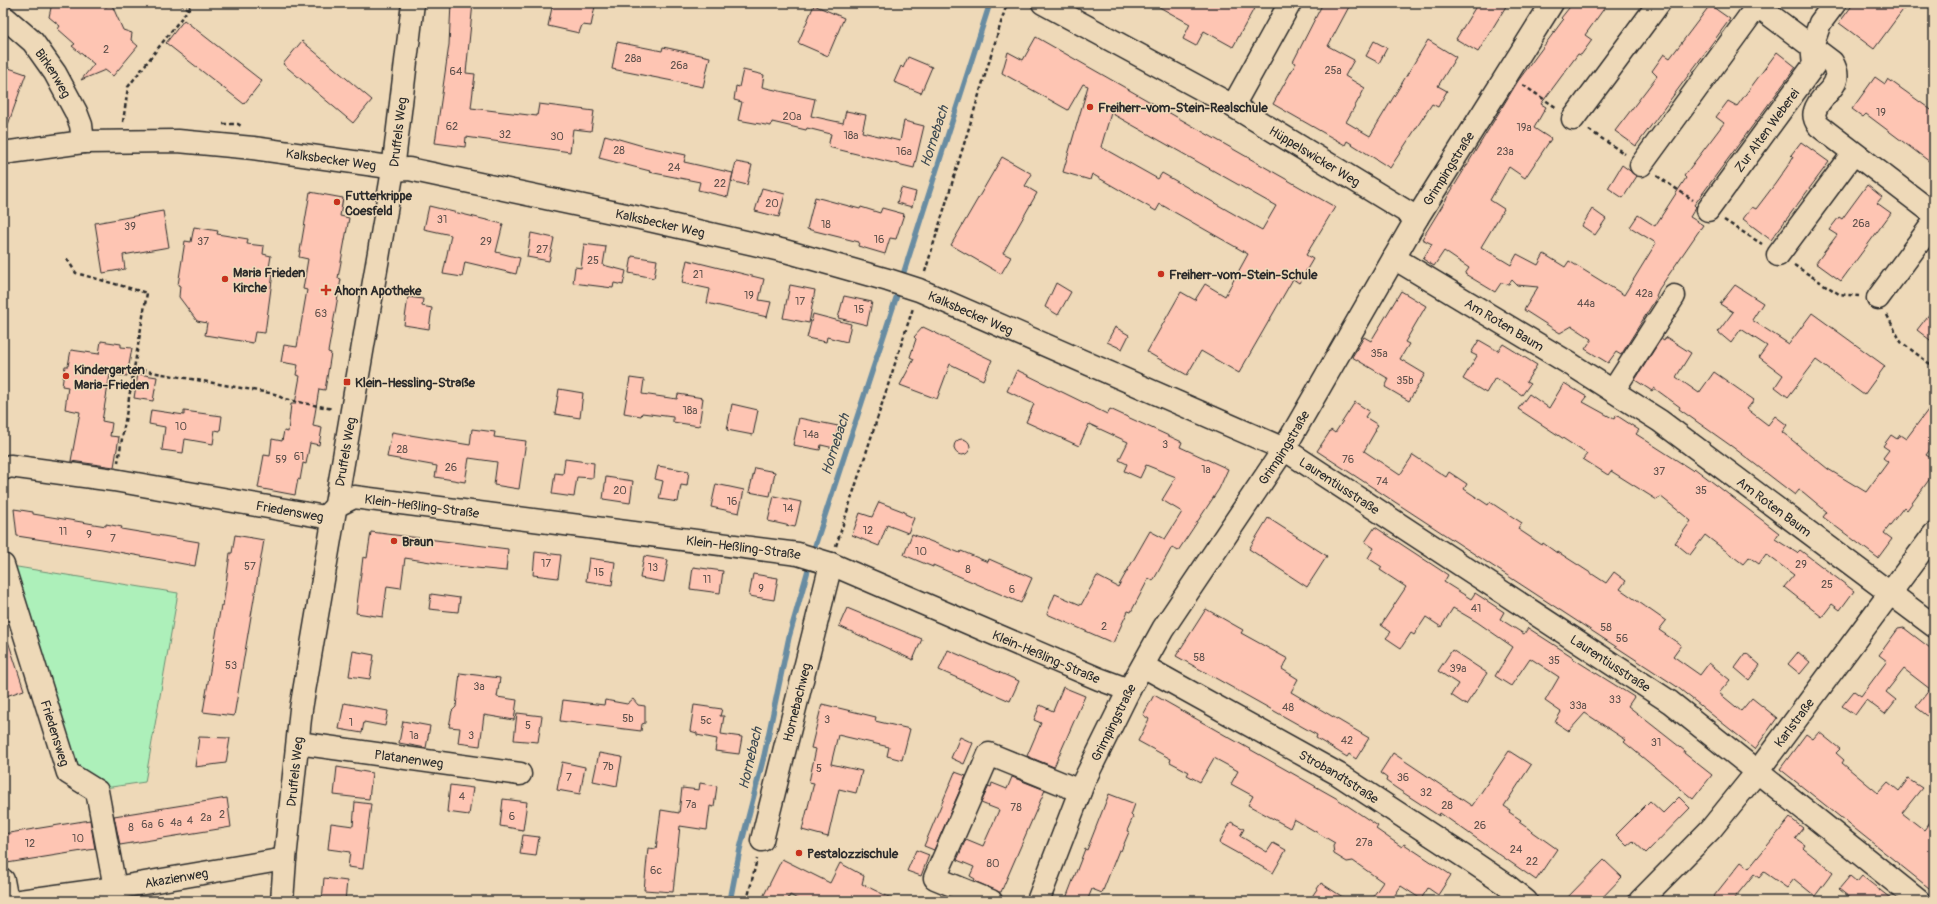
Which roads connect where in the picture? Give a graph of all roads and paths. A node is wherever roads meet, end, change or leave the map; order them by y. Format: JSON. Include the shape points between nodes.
{"nodes":[{"id":1,"x":180,"y":3,"type":"edge"},
{"id":2,"x":193,"y":3,"type":"edge"},
{"id":3,"x":413,"y":3,"type":"edge"},
{"id":4,"x":1043,"y":3,"type":"edge"},
{"id":5,"x":1290,"y":3,"type":"edge"},
{"id":6,"x":1552,"y":3,"type":"edge"},
{"id":7,"x":1659,"y":3,"type":"edge"},
{"id":8,"x":1835,"y":3,"type":"edge"},
{"id":9,"x":1756,"y":4,"type":"edge"},
{"id":10,"x":188,"y":9,"type":"junction"},
{"id":11,"x":3,"y":16,"type":"edge"},
{"id":12,"x":1812,"y":46,"type":"junction"},
{"id":13,"x":1233,"y":106,"type":"junction"},
{"id":14,"x":1573,"y":119,"type":"dead end"},
{"id":15,"x":82,"y":142,"type":"junction"},
{"id":16,"x":125,"y":142,"type":"junction"},
{"id":17,"x":3,"y":153,"type":"edge"},
{"id":18,"x":1852,"y":154,"type":"junction"},
{"id":19,"x":1640,"y":165,"type":"dead end"},
{"id":20,"x":393,"y":170,"type":"junction"},
{"id":21,"x":1708,"y":210,"type":"dead end"},
{"id":22,"x":1934,"y":214,"type":"edge"},
{"id":23,"x":1417,"y":218,"type":"junction"},
{"id":24,"x":1934,"y":222,"type":"edge"},
{"id":25,"x":1778,"y":255,"type":"dead end"},
{"id":26,"x":1394,"y":258,"type":"junction"},
{"id":27,"x":67,"y":259,"type":"dead end"},
{"id":28,"x":1674,"y":296,"type":"dead end"},
{"id":29,"x":1878,"y":298,"type":"dead end"},
{"id":30,"x":134,"y":369,"type":"junction"},
{"id":31,"x":1613,"y":391,"type":"junction"},
{"id":32,"x":340,"y":411,"type":"dead end"},
{"id":33,"x":1284,"y":449,"type":"junction"},
{"id":34,"x":3,"y":469,"type":"edge"},
{"id":35,"x":114,"y":480,"type":"junction"},
{"id":36,"x":336,"y":506,"type":"junction"},
{"id":37,"x":1934,"y":534,"type":"edge"},
{"id":38,"x":831,"y":564,"type":"junction"},
{"id":39,"x":3,"y":565,"type":"edge"},
{"id":40,"x":1891,"y":592,"type":"junction"},
{"id":41,"x":1934,"y":626,"type":"edge"},
{"id":42,"x":1143,"y":666,"type":"junction"},
{"id":43,"x":1129,"y":690,"type":"junction"},
{"id":44,"x":298,"y":744,"type":"junction"},
{"id":45,"x":1758,"y":772,"type":"junction"},
{"id":46,"x":520,"y":774,"type":"dead end"},
{"id":47,"x":1080,"y":791,"type":"junction"},
{"id":48,"x":762,"y":840,"type":"joint"},
{"id":49,"x":285,"y":859,"type":"junction"},
{"id":50,"x":3,"y":880,"type":"edge"},
{"id":51,"x":115,"y":888,"type":"junction"},
{"id":52,"x":7,"y":901,"type":"edge"},
{"id":53,"x":20,"y":901,"type":"edge"},
{"id":54,"x":282,"y":901,"type":"edge"},
{"id":55,"x":747,"y":901,"type":"edge"},
{"id":56,"x":991,"y":901,"type":"edge"},
{"id":57,"x":1038,"y":901,"type":"edge"},
{"id":58,"x":1526,"y":901,"type":"edge"},
{"id":59,"x":1640,"y":901,"type":"edge"},
{"id":60,"x":1919,"y":901,"type":"edge"}],
"edges":[{"from":1,"to":10,"type":"path"},
{"from":2,"to":10,"type":"path"},
{"from":3,"to":20,"type":"street","name":"Druffels Weg"},
{"from":4,"to":13,"type":"street","name":"Hüppelswicker Weg"},
{"from":5,"to":13,"type":"street"},
{"from":6,"to":23,"type":"street","name":"Grimpingstraße"},
{"from":7,"to":14,"type":"street"},
{"from":8,"to":12,"type":"street","name":"Zur Alten Weberei","via":[[1820,24]]},
{"from":9,"to":12,"type":"street","name":"Zur Alten Weberei"},
{"from":9,"to":19,"type":"street","name":"Zur Alten Weberei"},
{"from":10,"to":16,"type":"path","via":[[128,87],[123,122]]},
{"from":11,"to":15,"type":"street","name":"Birkenweg","via":[[33,42],[55,73],[76,112],[81,125]]},
{"from":12,"to":18,"type":"street","name":"Zur Alten Weberei","via":[[1832,62],[1837,70],[1837,79],[1815,111],[1815,118],[1819,126]]},
{"from":12,"to":21,"type":"street","name":"Zur Alten Weberei","via":[[1814,65]]},
{"from":13,"to":23,"type":"street","name":"Hüppelswicker Weg"},
{"from":15,"to":16,"type":"street","name":"Kalksbecker Weg"},
{"from":15,"to":17,"type":"street","name":"Kalksbecker Weg"},
{"from":16,"to":20,"type":"street","name":"Kalksbecker Weg","via":[[178,141],[253,148],[382,166]]},
{"from":18,"to":22,"type":"street","name":"Zur Alten Weberei"},
{"from":18,"to":25,"type":"street"},
{"from":20,"to":33,"type":"street","name":"Kalksbecker Weg","via":[[409,169],[640,218],[785,251],[888,280],[919,290]]},
{"from":20,"to":36,"type":"street","name":"Druffels Weg"},
{"from":23,"to":26,"type":"street","name":"Grimpingstraße"},
{"from":24,"to":29,"type":"street"},
{"from":26,"to":31,"type":"street","name":"Am Roten Baum"},
{"from":26,"to":33,"type":"street","name":"Grimpingstraße"},
{"from":27,"to":30,"type":"path","via":[[76,272],[147,293]]},
{"from":28,"to":31,"type":"street"},
{"from":30,"to":32,"type":"path","via":[[275,394],[284,399]]},
{"from":30,"to":35,"type":"path"},
{"from":31,"to":40,"type":"street","name":"Am Roten Baum","via":[[1660,421]]},
{"from":33,"to":42,"type":"street","name":"Grimpingstraße","via":[[1163,629]]},
{"from":33,"to":45,"type":"street","name":"Laurentiusstraße","via":[[1670,702]]},
{"from":34,"to":35,"type":"street","name":"Friedensweg","via":[[10,466]]},
{"from":35,"to":36,"type":"street","name":"Friedensweg","via":[[325,517]]},
{"from":36,"to":38,"type":"street","name":"Klein-Heßling-Straße","via":[[354,497],[383,499],[798,554]]},
{"from":36,"to":44,"type":"street","name":"Druffels Weg","via":[[301,709]]},
{"from":37,"to":40,"type":"street","name":"Karlstraße"},
{"from":38,"to":43,"type":"street","name":"Klein-Heßling-Straße"},
{"from":38,"to":48,"type":"street","name":"Hornebachweg"},
{"from":39,"to":51,"type":"street","name":"Friedensweg","via":[[68,773],[98,791]]},
{"from":40,"to":41,"type":"street","name":"Am Roten Baum"},
{"from":40,"to":45,"type":"street","name":"Karlstraße"},
{"from":42,"to":43,"type":"street","name":"Grimpingstraße"},
{"from":42,"to":58,"type":"street","name":"Strobandtstraße","via":[[1338,774],[1471,861]]},
{"from":43,"to":47,"type":"street","name":"Grimpingstraße"},
{"from":44,"to":46,"type":"street","name":"Platanenweg"},
{"from":44,"to":49,"type":"street","name":"Druffels Weg"},
{"from":45,"to":59,"type":"street","name":"Karlstraße","via":[[1711,829]]},
{"from":45,"to":60,"type":"street","name":"Laurentiusstraße"},
{"from":47,"to":56,"type":"street","via":[[989,754],[935,878]]},
{"from":47,"to":57,"type":"street","name":"Grimpingstraße"},
{"from":48,"to":55,"type":"path"},
{"from":49,"to":51,"type":"street","name":"Akazienweg"},
{"from":49,"to":54,"type":"street","name":"Druffels Weg"},
{"from":50,"to":52,"type":"street"},
{"from":51,"to":53,"type":"street","name":"Akazienweg"}]}
